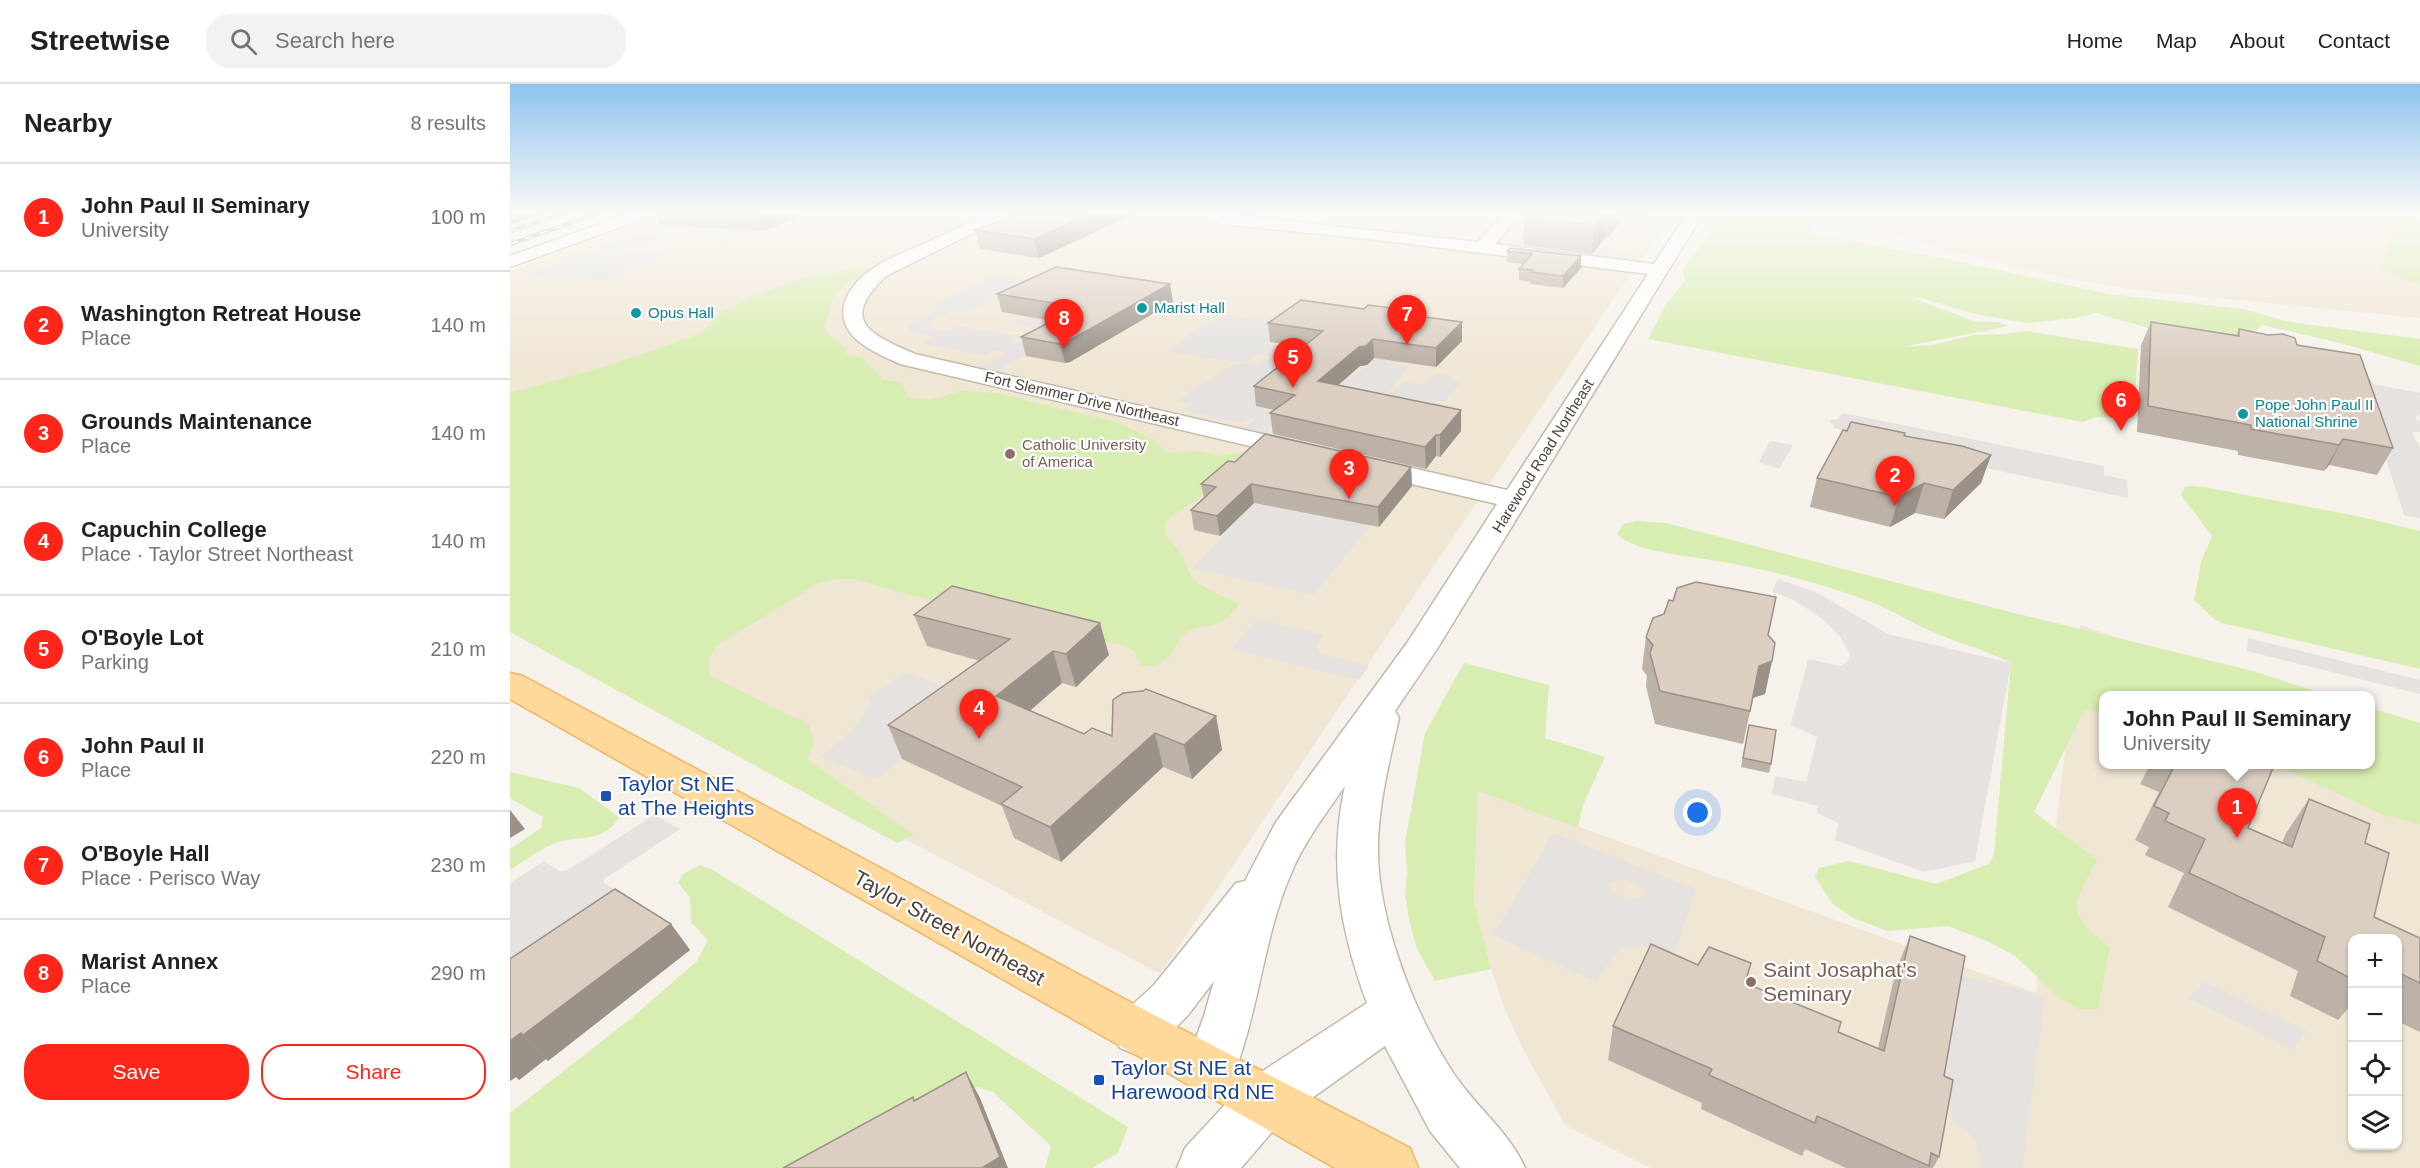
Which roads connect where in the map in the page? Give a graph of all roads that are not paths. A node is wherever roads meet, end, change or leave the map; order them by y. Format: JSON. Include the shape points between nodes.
{"nodes":[{"id":1,"x":898,"y":263,"type":"edge"},
{"id":2,"x":1600,"y":263,"type":"edge"},
{"id":3,"x":1665,"y":263,"type":"edge"},
{"id":4,"x":1660,"y":270,"type":"junction"},
{"id":5,"x":1319,"y":454,"type":"edge"},
{"id":6,"x":1342,"y":460,"type":"edge"},
{"id":7,"x":1515,"y":500,"type":"junction"},
{"id":8,"x":510,"y":684,"type":"edge"},
{"id":9,"x":1386,"y":697,"type":"junction"},
{"id":10,"x":1268,"y":876,"type":"junction"},
{"id":11,"x":1394,"y":1012,"type":"junction"},
{"id":12,"x":1138,"y":1032,"type":"junction"},
{"id":13,"x":1209,"y":1071,"type":"junction"},
{"id":14,"x":1265,"y":1100,"type":"junction"},
{"id":15,"x":1205,"y":1168,"type":"edge"},
{"id":16,"x":1390,"y":1168,"type":"edge"},
{"id":17,"x":1497,"y":1168,"type":"edge"}],
"edges":[{"from":1,"to":5,"type":"street","name":"Fort Slemmer Drive Northeast","via":[[867,282],[857,293],[852,308],[851,320],[860,334],[878,347],[908,359]]},
{"from":2,"to":4,"type":"street"},
{"from":3,"to":4,"type":"street","name":"Harewood Road Northeast"},
{"from":4,"to":7,"type":"street","name":"Harewood Road Northeast"},
{"from":6,"to":7,"type":"street"},
{"from":7,"to":9,"type":"street","name":"Harewood Road Northeast"},
{"from":8,"to":12,"type":"main road","name":"Taylor Street Northeast"},
{"from":9,"to":10,"type":"street","name":"Harewood Road Northeast","via":[[1291,834]]},
{"from":9,"to":11,"type":"street","name":"Harewood Road Northeast","via":[[1365,779],[1357,863],[1369,936]]},
{"from":10,"to":12,"type":"street","via":[[1171,1000]]},
{"from":10,"to":13,"type":"street","name":"Harewood Road Northeast","via":[[1229,1016]]},
{"from":11,"to":14,"type":"street"},
{"from":11,"to":17,"type":"street","name":"Harewood Road Northeast","via":[[1450,1114]]},
{"from":12,"to":13,"type":"main road","name":"Taylor Street Northeast"},
{"from":13,"to":14,"type":"main road","name":"Taylor Street Northeast"},
{"from":14,"to":15,"type":"street"},
{"from":14,"to":16,"type":"main road","name":"Taylor Street Northeast"}]}
